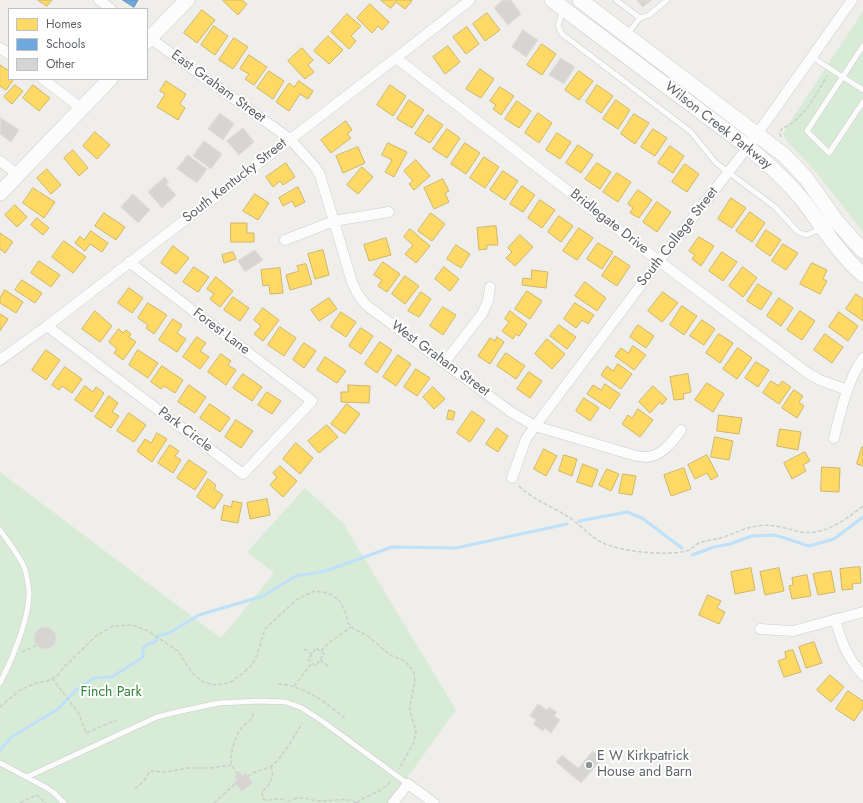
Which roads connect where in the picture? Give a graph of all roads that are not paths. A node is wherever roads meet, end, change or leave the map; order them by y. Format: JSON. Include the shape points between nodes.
{"nodes":[{"id":1,"x":99,"y":0,"type":"edge"},
{"id":2,"x":187,"y":0,"type":"edge"},
{"id":3,"x":470,"y":0,"type":"edge"},
{"id":4,"x":580,"y":0,"type":"edge"},
{"id":5,"x":616,"y":0,"type":"edge"},
{"id":6,"x":667,"y":0,"type":"edge"},
{"id":7,"x":852,"y":0,"type":"edge"},
{"id":8,"x":557,"y":4,"type":"edge"},
{"id":9,"x":110,"y":8,"type":"edge"},
{"id":10,"x":640,"y":18,"type":"junction"},
{"id":11,"x":626,"y":35,"type":"junction"},
{"id":12,"x":148,"y":38,"type":"edge"},
{"id":13,"x":863,"y":46,"type":"edge"},
{"id":14,"x":812,"y":56,"type":"junction"},
{"id":15,"x":396,"y":58,"type":"junction"},
{"id":16,"x":843,"y":77,"type":"junction"},
{"id":17,"x":44,"y":80,"type":"edge"},
{"id":18,"x":109,"y":80,"type":"edge"},
{"id":19,"x":863,"y":90,"type":"edge"},
{"id":20,"x":863,"y":102,"type":"edge"},
{"id":21,"x":81,"y":108,"type":"junction"},
{"id":22,"x":757,"y":134,"type":"junction"},
{"id":23,"x":290,"y":139,"type":"junction"},
{"id":24,"x":748,"y":147,"type":"junction"},
{"id":25,"x":0,"y":161,"type":"edge"},
{"id":26,"x":728,"y":172,"type":"junction"},
{"id":27,"x":18,"y":175,"type":"junction"},
{"id":28,"x":0,"y":193,"type":"edge"},
{"id":29,"x":389,"y":212,"type":"dead end"},
{"id":30,"x":334,"y":221,"type":"junction"},
{"id":31,"x":822,"y":229,"type":"junction"},
{"id":32,"x":285,"y":240,"type":"dead end"},
{"id":33,"x":863,"y":251,"type":"edge"},
{"id":34,"x":659,"y":261,"type":"junction"},
{"id":35,"x":129,"y":262,"type":"junction"},
{"id":36,"x":863,"y":275,"type":"edge"},
{"id":37,"x":490,"y":287,"type":"dead end"},
{"id":38,"x":47,"y":326,"type":"junction"},
{"id":39,"x":863,"y":358,"type":"edge"},
{"id":40,"x":0,"y":360,"type":"edge"},
{"id":41,"x":444,"y":363,"type":"junction"},
{"id":42,"x":847,"y":390,"type":"junction"},
{"id":43,"x":312,"y":401,"type":"joint"},
{"id":44,"x":535,"y":426,"type":"junction"},
{"id":45,"x":681,"y":430,"type":"dead end"},
{"id":46,"x":834,"y":438,"type":"dead end"},
{"id":47,"x":512,"y":478,"type":"road end"},
{"id":48,"x":0,"y":530,"type":"edge"},
{"id":49,"x":863,"y":612,"type":"edge"},
{"id":50,"x":835,"y":619,"type":"junction"},
{"id":51,"x":760,"y":629,"type":"dead end"},
{"id":52,"x":863,"y":675,"type":"edge"},
{"id":53,"x":0,"y":683,"type":"edge"},
{"id":54,"x":0,"y":763,"type":"edge"},
{"id":55,"x":27,"y":777,"type":"junction"},
{"id":56,"x":408,"y":784,"type":"junction"},
{"id":57,"x":64,"y":803,"type":"edge"},
{"id":58,"x":393,"y":803,"type":"edge"},
{"id":59,"x":434,"y":803,"type":"edge"}],
"edges":[{"from":1,"to":9,"type":"street"},
{"from":2,"to":12,"type":"main road"},
{"from":3,"to":15,"type":"street","name":"South Kentucky Street"},
{"from":4,"to":11,"type":"main road","name":"Wilson Creek Parkway"},
{"from":5,"to":10,"type":"lane"},
{"from":6,"to":10,"type":"lane"},
{"from":7,"to":14,"type":"street","name":"South College Street"},
{"from":8,"to":24,"type":"main road","name":"Wilson Creek Parkway"},
{"from":8,"to":26,"type":"lane","via":[[558,26],[562,34],[691,132],[716,163]]},
{"from":10,"to":11,"type":"lane"},
{"from":11,"to":22,"type":"main road","name":"Wilson Creek Parkway"},
{"from":12,"to":23,"type":"street","name":"East Graham Street"},
{"from":13,"to":16,"type":"lane"},
{"from":14,"to":16,"type":"lane"},
{"from":14,"to":22,"type":"street","name":"South College Street"},
{"from":15,"to":23,"type":"street","name":"South Kentucky Street"},
{"from":15,"to":34,"type":"street","name":"Bridlegate Drive"},
{"from":16,"to":19,"type":"lane"},
{"from":16,"to":20,"type":"lane","via":[[808,131],[829,153]]},
{"from":17,"to":21,"type":"street"},
{"from":18,"to":21,"type":"main road"},
{"from":21,"to":27,"type":"main road"},
{"from":22,"to":24,"type":"street","name":"South College Street"},
{"from":22,"to":33,"type":"main road","name":"Wilson Creek Parkway","via":[[800,170],[837,222]]},
{"from":23,"to":30,"type":"street","name":"West Graham Street","via":[[320,175]]},
{"from":23,"to":35,"type":"street","name":"South Kentucky Street"},
{"from":24,"to":26,"type":"street","name":"South College Street"},
{"from":24,"to":31,"type":"main road","name":"Wilson Creek Parkway","via":[[785,180]]},
{"from":25,"to":27,"type":"street"},
{"from":26,"to":31,"type":"lane","via":[[776,207],[798,232],[806,235]]},
{"from":26,"to":34,"type":"street","name":"South College Street"},
{"from":27,"to":28,"type":"main road"},
{"from":29,"to":30,"type":"street"},
{"from":30,"to":32,"type":"street"},
{"from":30,"to":41,"type":"street","name":"West Graham Street","via":[[357,294],[366,305]]},
{"from":31,"to":36,"type":"main road","name":"Wilson Creek Parkway"},
{"from":34,"to":42,"type":"street","name":"Bridlegate Drive","via":[[809,374]]},
{"from":34,"to":44,"type":"street","name":"South College Street"},
{"from":35,"to":38,"type":"street","name":"South Kentucky Street"},
{"from":35,"to":43,"type":"street","name":"Forest Lane"},
{"from":37,"to":41,"type":"street","via":[[488,301],[482,314]]},
{"from":38,"to":40,"type":"street","name":"South Kentucky Street"},
{"from":38,"to":43,"type":"street","name":"Park Circle","via":[[243,474]]},
{"from":39,"to":42,"type":"street"},
{"from":41,"to":44,"type":"street","name":"West Graham Street","via":[[511,412]]},
{"from":42,"to":46,"type":"street"},
{"from":44,"to":45,"type":"street","name":"West Graham Street","via":[[647,457],[658,454]]},
{"from":44,"to":47,"type":"street","name":"South College Street","via":[[526,439]]},
{"from":48,"to":53,"type":"lane","via":[[22,564],[29,586],[25,617]]},
{"from":49,"to":50,"type":"street"},
{"from":50,"to":51,"type":"street","via":[[793,631]]},
{"from":50,"to":52,"type":"street","via":[[843,646]]},
{"from":54,"to":55,"type":"lane"},
{"from":55,"to":56,"type":"lane","via":[[157,718],[219,703],[266,701],[286,702],[302,708]]},
{"from":55,"to":57,"type":"lane","via":[[51,791]]},
{"from":56,"to":58,"type":"street"},
{"from":56,"to":59,"type":"street"}]}
